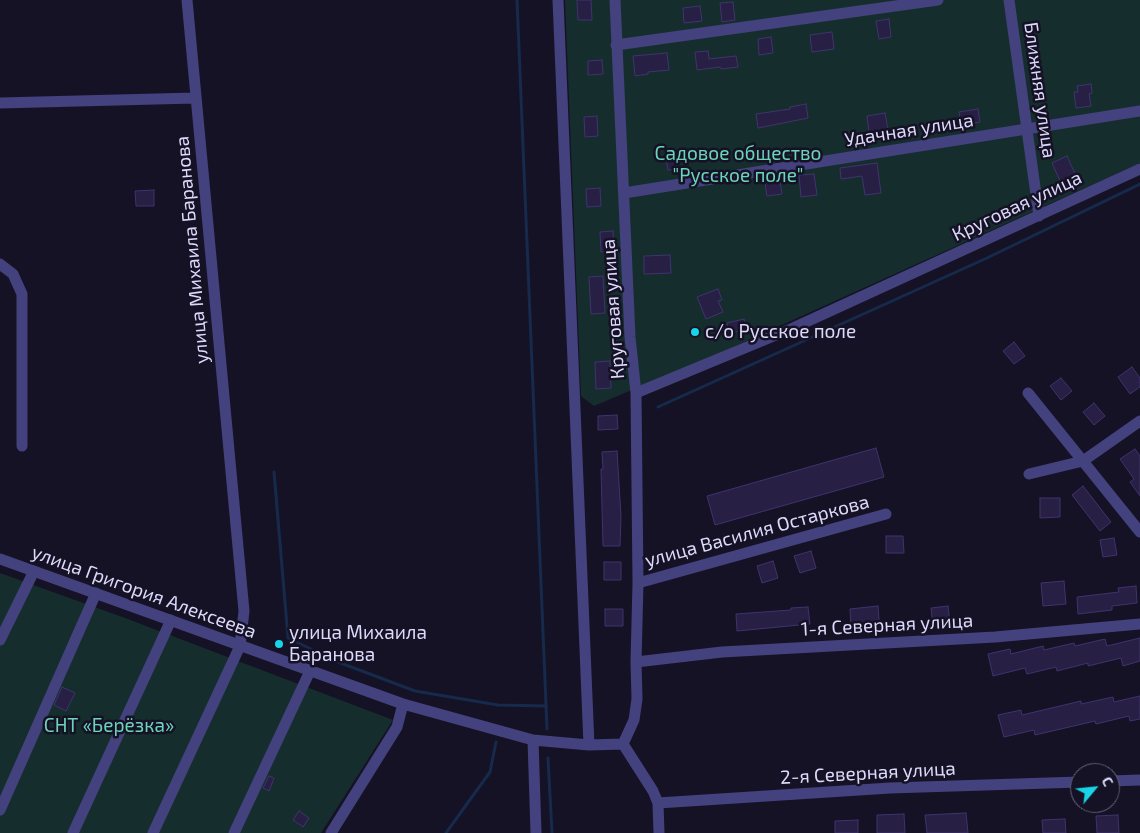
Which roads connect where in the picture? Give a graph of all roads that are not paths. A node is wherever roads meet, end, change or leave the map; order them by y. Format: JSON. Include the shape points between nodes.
{"nodes":[{"id":1,"x":187,"y":0,"type":"edge"},
{"id":2,"x":558,"y":0,"type":"edge"},
{"id":3,"x":615,"y":0,"type":"edge"},
{"id":4,"x":938,"y":0,"type":"edge"},
{"id":5,"x":1009,"y":0,"type":"edge"},
{"id":6,"x":616,"y":44,"type":"junction"},
{"id":7,"x":195,"y":98,"type":"junction"},
{"id":8,"x":0,"y":103,"type":"edge"},
{"id":9,"x":1140,"y":111,"type":"edge"},
{"id":10,"x":1027,"y":128,"type":"junction"},
{"id":11,"x":1140,"y":169,"type":"edge"},
{"id":12,"x":624,"y":194,"type":"junction"},
{"id":13,"x":1039,"y":216,"type":"junction"},
{"id":14,"x":0,"y":264,"type":"edge"},
{"id":15,"x":636,"y":393,"type":"junction"},
{"id":16,"x":1028,"y":393,"type":"dead end"},
{"id":17,"x":1140,"y":420,"type":"edge"},
{"id":18,"x":22,"y":446,"type":"dead end"},
{"id":19,"x":1083,"y":461,"type":"junction"},
{"id":20,"x":1029,"y":474,"type":"dead end"},
{"id":21,"x":886,"y":514,"type":"dead end"},
{"id":22,"x":1140,"y":532,"type":"edge"},
{"id":23,"x":0,"y":559,"type":"edge"},
{"id":24,"x":34,"y":571,"type":"junction"},
{"id":25,"x":638,"y":583,"type":"junction"},
{"id":26,"x":96,"y":594,"type":"junction"},
{"id":27,"x":171,"y":620,"type":"junction"},
{"id":28,"x":1140,"y":624,"type":"edge"},
{"id":29,"x":0,"y":640,"type":"edge"},
{"id":30,"x":240,"y":646,"type":"junction"},
{"id":31,"x":636,"y":662,"type":"junction"},
{"id":32,"x":310,"y":671,"type":"junction"},
{"id":33,"x":404,"y":704,"type":"junction"},
{"id":34,"x":532,"y":740,"type":"junction"},
{"id":35,"x":623,"y":744,"type":"junction"},
{"id":36,"x":589,"y":745,"type":"junction"},
{"id":37,"x":1140,"y":780,"type":"edge"},
{"id":38,"x":1120,"y":781,"type":"edge"},
{"id":39,"x":1070,"y":782,"type":"edge"},
{"id":40,"x":658,"y":803,"type":"junction"},
{"id":41,"x":0,"y":810,"type":"edge"},
{"id":42,"x":73,"y":833,"type":"edge"},
{"id":43,"x":154,"y":833,"type":"edge"},
{"id":44,"x":234,"y":833,"type":"edge"},
{"id":45,"x":331,"y":833,"type":"edge"},
{"id":46,"x":536,"y":833,"type":"edge"},
{"id":47,"x":659,"y":833,"type":"edge"}],
"edges":[{"from":1,"to":7,"type":"street","name":"улица Михаила Баранова"},
{"from":2,"to":36,"type":"street"},
{"from":3,"to":6,"type":"street","name":"Круговая улица"},
{"from":4,"to":6,"type":"street"},
{"from":5,"to":10,"type":"street","name":"Ближняя улица"},
{"from":6,"to":12,"type":"street","name":"Круговая улица"},
{"from":7,"to":8,"type":"street"},
{"from":7,"to":30,"type":"street","name":"улица Михаила Баранова","via":[[244,611]]},
{"from":9,"to":10,"type":"street","name":"Удачная улица"},
{"from":10,"to":12,"type":"street","name":"Удачная улица"},
{"from":10,"to":13,"type":"street","name":"Ближняя улица"},
{"from":11,"to":13,"type":"street","name":"Круговая улица"},
{"from":12,"to":15,"type":"street","name":"Круговая улица","via":[[630,337]]},
{"from":13,"to":15,"type":"street","name":"Круговая улица","via":[[793,328]]},
{"from":14,"to":18,"type":"street","via":[[13,274],[22,294]]},
{"from":15,"to":25,"type":"street"},
{"from":16,"to":19,"type":"street"},
{"from":17,"to":19,"type":"street"},
{"from":19,"to":20,"type":"street"},
{"from":19,"to":22,"type":"street"},
{"from":21,"to":25,"type":"street","name":"улица Василия Остаркова"},
{"from":23,"to":24,"type":"street","name":"улица Григория Алексеева"},
{"from":24,"to":26,"type":"street","name":"улица Григория Алексеева"},
{"from":24,"to":29,"type":"street"},
{"from":25,"to":31,"type":"street"},
{"from":26,"to":27,"type":"street","name":"улица Григория Алексеева"},
{"from":26,"to":41,"type":"street"},
{"from":27,"to":30,"type":"street","name":"улица Григория Алексеева"},
{"from":27,"to":42,"type":"street"},
{"from":28,"to":31,"type":"street","name":"1-я Северная улица","via":[[994,637],[722,652]]},
{"from":30,"to":32,"type":"street","name":"улица Григория Алексеева"},
{"from":30,"to":43,"type":"street","name":"улица Михаила Баранова"},
{"from":31,"to":35,"type":"street","via":[[634,720]]},
{"from":32,"to":33,"type":"street","name":"улица Григория Алексеева"},
{"from":32,"to":44,"type":"street"},
{"from":33,"to":34,"type":"street","name":"улица Григория Алексеева"},
{"from":33,"to":45,"type":"street","via":[[397,727]]},
{"from":34,"to":36,"type":"street","name":"улица Григория Алексеева"},
{"from":34,"to":46,"type":"street"},
{"from":35,"to":36,"type":"street","name":"улица Григория Алексеева"},
{"from":35,"to":40,"type":"street"},
{"from":37,"to":38,"type":"street"},
{"from":39,"to":40,"type":"street","name":"2-я Северная улица","via":[[890,788]]},
{"from":40,"to":47,"type":"street"}]}
